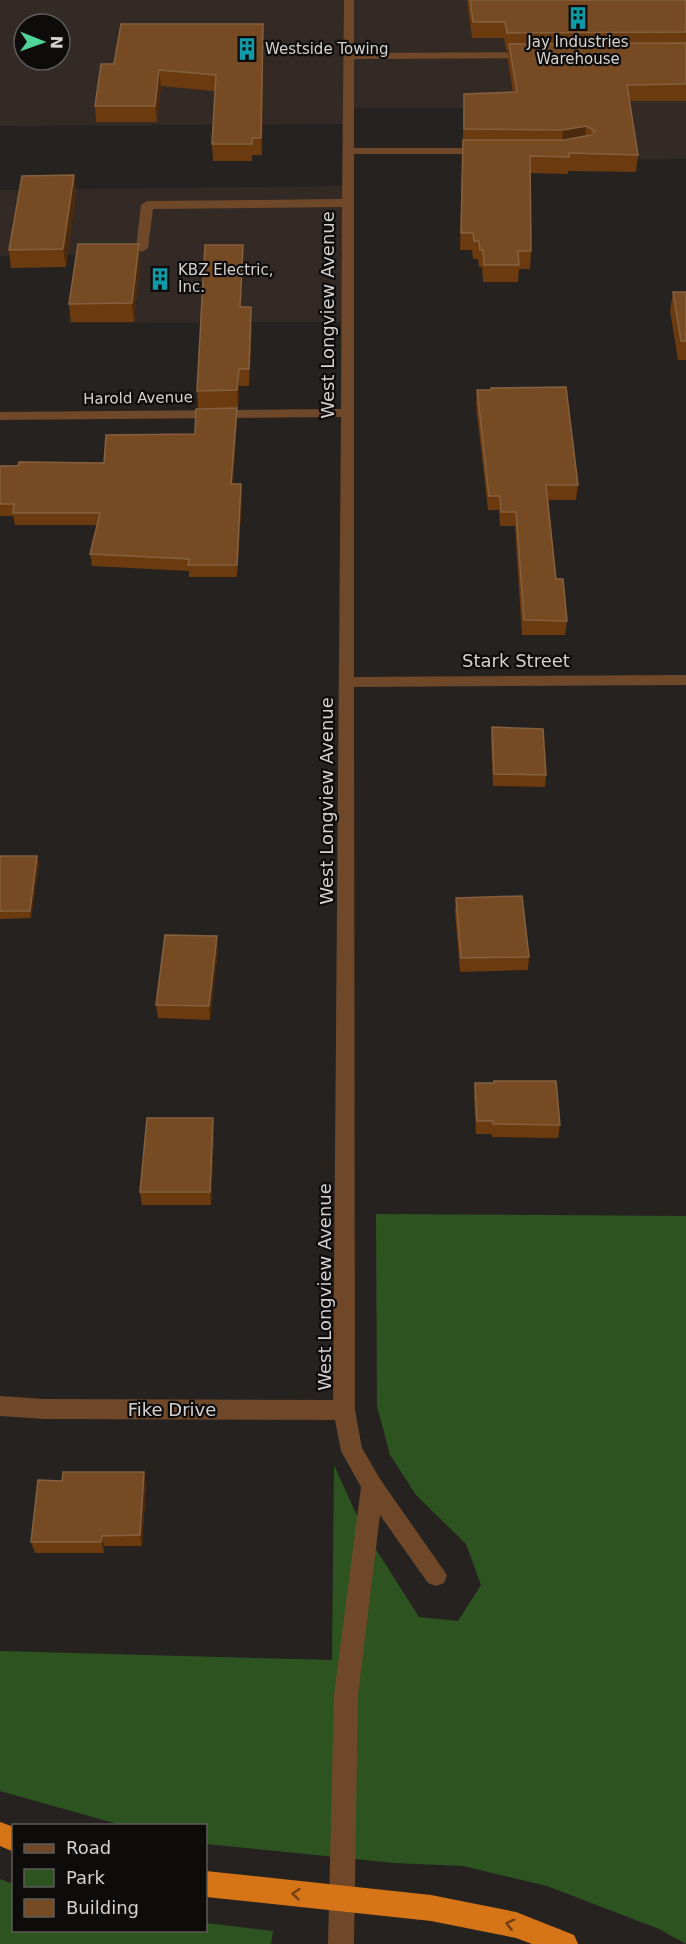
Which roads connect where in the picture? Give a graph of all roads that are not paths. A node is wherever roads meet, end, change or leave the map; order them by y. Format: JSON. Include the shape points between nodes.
{"nodes":[{"id":1,"x":349,"y":0,"type":"edge"},
{"id":2,"x":546,"y":55,"type":"edge"},
{"id":3,"x":349,"y":56,"type":"junction"},
{"id":4,"x":347,"y":151,"type":"junction"},
{"id":5,"x":502,"y":151,"type":"edge"},
{"id":6,"x":347,"y":203,"type":"junction"},
{"id":7,"x":142,"y":248,"type":"dead end"},
{"id":8,"x":348,"y":413,"type":"junction"},
{"id":9,"x":0,"y":416,"type":"edge"},
{"id":10,"x":686,"y":680,"type":"edge"},
{"id":11,"x":347,"y":682,"type":"junction"},
{"id":12,"x":0,"y":1406,"type":"edge"},
{"id":13,"x":344,"y":1410,"type":"junction"},
{"id":14,"x":372,"y":1486,"type":"junction"},
{"id":15,"x":436,"y":1575,"type":"dead end"},
{"id":16,"x":207,"y":1884,"type":"edge"},
{"id":17,"x":342,"y":1899,"type":"junction"},
{"id":18,"x":341,"y":1944,"type":"edge"},
{"id":19,"x":565,"y":1944,"type":"edge"}],
"edges":[{"from":1,"to":3,"type":"street","name":"West Longview Avenue"},
{"from":2,"to":3,"type":"street"},
{"from":3,"to":4,"type":"street","name":"West Longview Avenue"},
{"from":4,"to":5,"type":"street"},
{"from":4,"to":6,"type":"street","name":"West Longview Avenue"},
{"from":6,"to":7,"type":"street","via":[[147,205]]},
{"from":6,"to":8,"type":"street","name":"West Longview Avenue"},
{"from":8,"to":9,"type":"street","name":"Harold Avenue"},
{"from":8,"to":11,"type":"street","name":"West Longview Avenue"},
{"from":10,"to":11,"type":"street","name":"Stark Street"},
{"from":11,"to":13,"type":"street","name":"West Longview Avenue"},
{"from":12,"to":13,"type":"street","name":"Fike Drive"},
{"from":13,"to":14,"type":"street","name":"West Longview Avenue","via":[[352,1451]]},
{"from":14,"to":15,"type":"street","name":"West Longview Avenue"},
{"from":14,"to":17,"type":"street","via":[[346,1695]]},
{"from":17,"to":16,"type":"highway","one_way":true},
{"from":17,"to":18,"type":"street"},
{"from":19,"to":17,"type":"highway","one_way":true,"via":[[516,1924],[431,1908]]}]}
